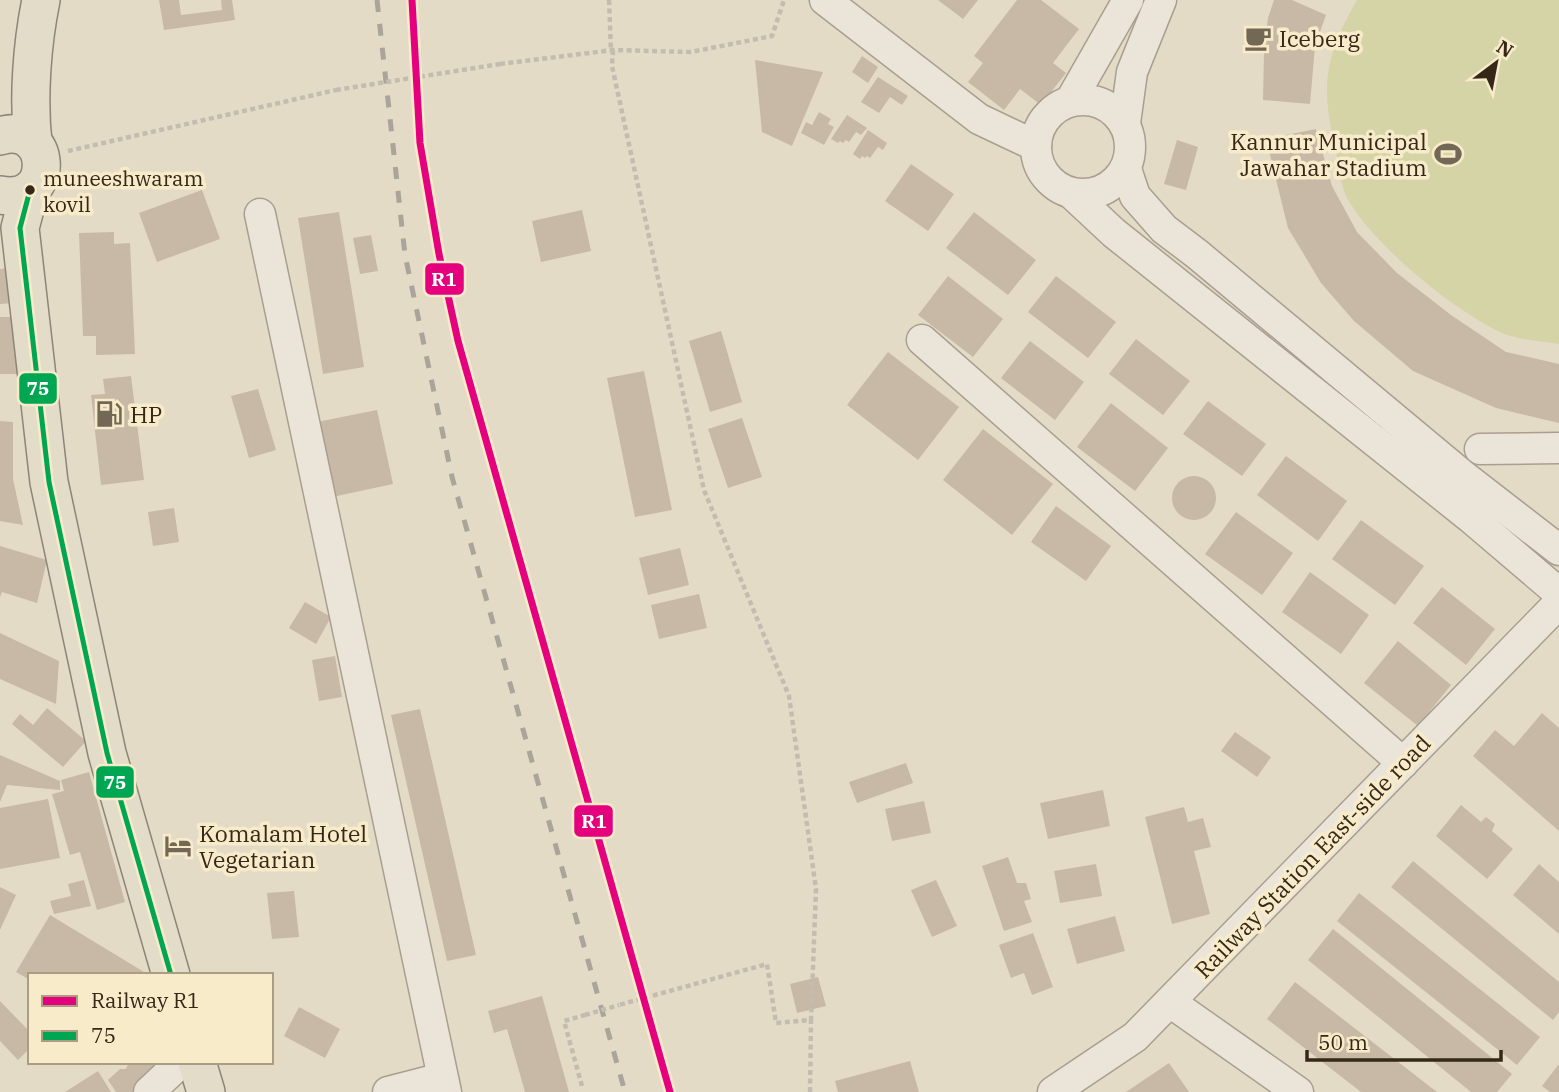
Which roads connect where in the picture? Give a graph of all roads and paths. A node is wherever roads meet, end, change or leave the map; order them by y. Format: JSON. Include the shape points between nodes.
{"nodes":[{"id":1,"x":609,"y":0,"type":"edge"},
{"id":2,"x":784,"y":0,"type":"edge"},
{"id":3,"x":825,"y":0,"type":"edge"},
{"id":4,"x":1128,"y":0,"type":"edge"},
{"id":5,"x":1161,"y":0,"type":"edge"},
{"id":6,"x":38,"y":15,"type":"edge"},
{"id":7,"x":613,"y":50,"type":"junction"},
{"id":8,"x":612,"y":66,"type":"junction"},
{"id":9,"x":1072,"y":100,"type":"junction"},
{"id":10,"x":1125,"y":123,"type":"junction"},
{"id":11,"x":1035,"y":146,"type":"junction"},
{"id":12,"x":15,"y":164,"type":"edge"},
{"id":13,"x":1126,"y":169,"type":"junction"},
{"id":14,"x":1071,"y":193,"type":"junction"},
{"id":15,"x":260,"y":215,"type":"dead end"},
{"id":16,"x":922,"y":340,"type":"dead end"},
{"id":17,"x":1559,"y":448,"type":"edge"},
{"id":18,"x":1480,"y":449,"type":"dead end"},
{"id":19,"x":1559,"y":550,"type":"edge"},
{"id":20,"x":1559,"y":593,"type":"edge"},
{"id":21,"x":1559,"y":603,"type":"edge"},
{"id":22,"x":1403,"y":763,"type":"junction"},
{"id":23,"x":170,"y":973,"type":"edge"},
{"id":24,"x":1170,"y":1002,"type":"junction"},
{"id":25,"x":811,"y":1020,"type":"junction"},
{"id":26,"x":179,"y":1064,"type":"edge"},
{"id":27,"x":198,"y":1064,"type":"edge"},
{"id":28,"x":444,"y":1085,"type":"edge"},
{"id":29,"x":582,"y":1086,"type":"dead end"},
{"id":30,"x":149,"y":1092,"type":"edge"},
{"id":31,"x":205,"y":1092,"type":"edge"},
{"id":32,"x":388,"y":1092,"type":"edge"},
{"id":33,"x":810,"y":1092,"type":"edge"},
{"id":34,"x":1053,"y":1092,"type":"edge"},
{"id":35,"x":1298,"y":1092,"type":"edge"}],
"edges":[{"from":1,"to":8,"type":"path"},
{"from":2,"to":7,"type":"path","via":[[772,36],[691,52]]},
{"from":3,"to":11,"type":"street","via":[[979,119]]},
{"from":4,"to":9,"type":"street"},
{"from":5,"to":10,"type":"street","via":[[1132,72]]},
{"from":6,"to":12,"type":"main road","via":[[31,125]]},
{"from":7,"to":8,"type":"path"},
{"from":7,"to":12,"type":"path","bridge":true,"via":[[336,90]]},
{"from":8,"to":25,"type":"path","via":[[704,490],[789,696],[816,889]]},
{"from":9,"to":10,"type":"street","via":[[1102,103]]},
{"from":9,"to":11,"type":"street","via":[[1046,117]]},
{"from":10,"to":13,"type":"street","via":[[1131,154]]},
{"from":11,"to":14,"type":"street","via":[[1045,175]]},
{"from":12,"to":23,"type":"main road","via":[[49,482],[107,753]]},
{"from":13,"to":14,"type":"street","via":[[1103,190]]},
{"from":13,"to":19,"type":"street","via":[[1135,196],[1164,229]]},
{"from":14,"to":20,"type":"street","via":[[1114,233]]},
{"from":15,"to":28,"type":"street"},
{"from":16,"to":22,"type":"street"},
{"from":17,"to":18,"type":"street"},
{"from":21,"to":22,"type":"street","name":"Railway Station East-side road"},
{"from":22,"to":24,"type":"street","name":"Railway Station East-side road"},
{"from":24,"to":34,"type":"street","name":"Railway Station East-side road","via":[[1135,1037]]},
{"from":24,"to":35,"type":"street"},
{"from":25,"to":29,"type":"path","bridge":true,"via":[[776,1023],[767,964],[619,1005],[564,1021]]},
{"from":25,"to":33,"type":"path"},
{"from":26,"to":30,"type":"street"},
{"from":27,"to":31,"type":"main road"},
{"from":28,"to":32,"type":"street"}]}
